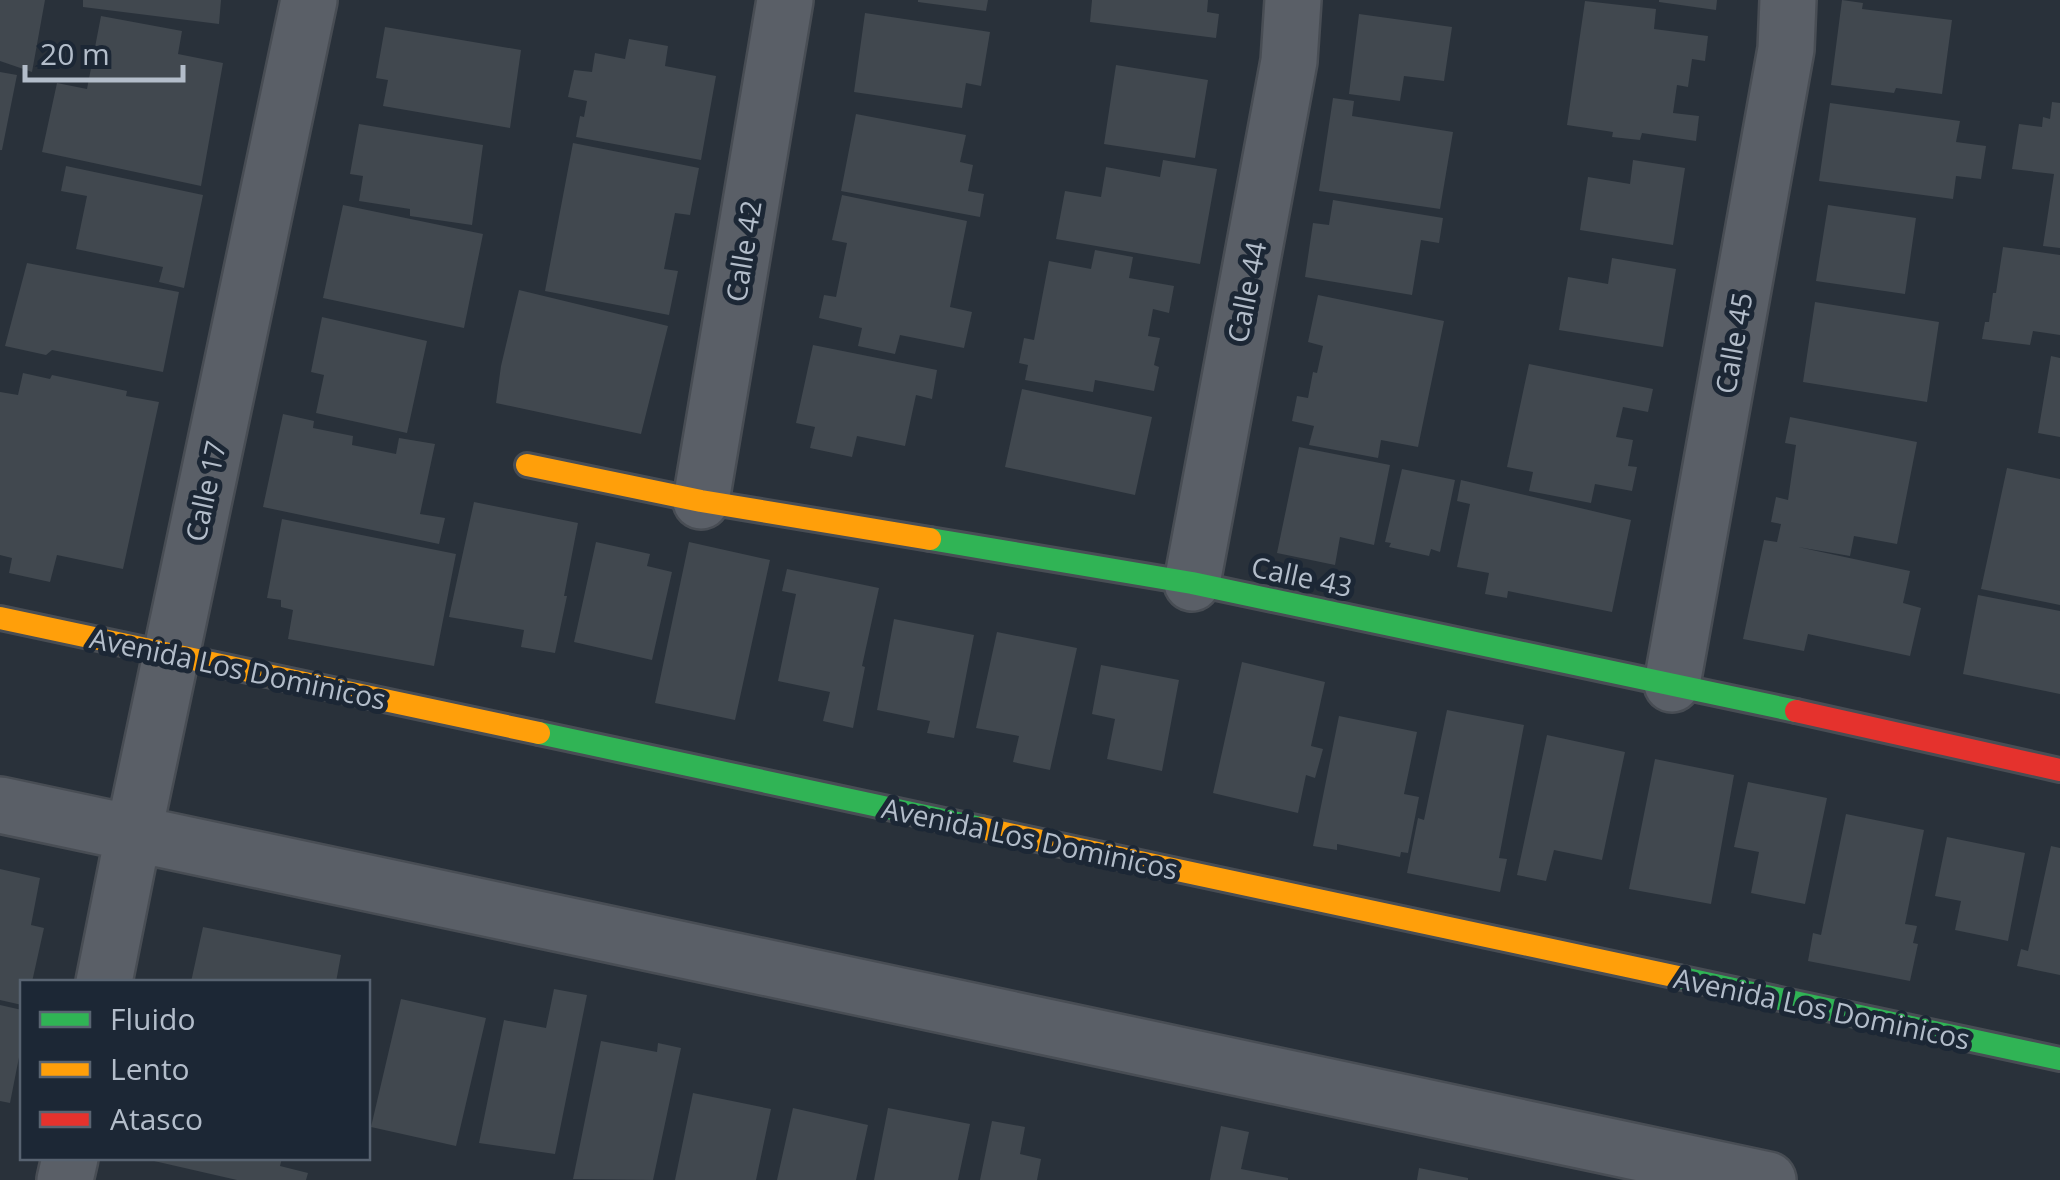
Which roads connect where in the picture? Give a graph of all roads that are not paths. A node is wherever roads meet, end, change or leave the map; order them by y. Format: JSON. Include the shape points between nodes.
{"nodes":[{"id":1,"x":309,"y":0,"type":"edge"},
{"id":2,"x":785,"y":0,"type":"edge"},
{"id":3,"x":1293,"y":0,"type":"edge"},
{"id":4,"x":1788,"y":0,"type":"edge"},
{"id":5,"x":527,"y":465,"type":"dead end"},
{"id":6,"x":701,"y":501,"type":"junction"},
{"id":7,"x":1192,"y":583,"type":"junction"},
{"id":8,"x":0,"y":618,"type":"edge"},
{"id":9,"x":171,"y":653,"type":"junction"},
{"id":10,"x":1672,"y":684,"type":"junction"},
{"id":11,"x":2060,"y":770,"type":"edge"},
{"id":12,"x":0,"y":805,"type":"edge"},
{"id":13,"x":134,"y":831,"type":"junction"},
{"id":14,"x":104,"y":980,"type":"edge"},
{"id":15,"x":2060,"y":1059,"type":"edge"},
{"id":16,"x":1768,"y":1180,"type":"edge"}],
"edges":[{"from":1,"to":9,"type":"street","name":"Calle 17"},
{"from":2,"to":6,"type":"street","name":"Calle 42"},
{"from":3,"to":7,"type":"street","name":"Calle 44","via":[[1289,60]]},
{"from":4,"to":10,"type":"street","name":"Calle 45","via":[[1786,49]]},
{"from":5,"to":6,"type":"street","name":"Calle 43"},
{"from":6,"to":7,"type":"street","name":"Calle 43"},
{"from":7,"to":10,"type":"street","name":"Calle 43"},
{"from":8,"to":9,"type":"street","name":"Avenida Los Dominicos"},
{"from":9,"to":13,"type":"street","name":"Calle 17"},
{"from":9,"to":15,"type":"street","name":"Avenida Los Dominicos"},
{"from":10,"to":11,"type":"street","name":"Calle 43"},
{"from":12,"to":13,"type":"street"},
{"from":13,"to":14,"type":"street","name":"Calle 17"},
{"from":13,"to":16,"type":"street"}]}
